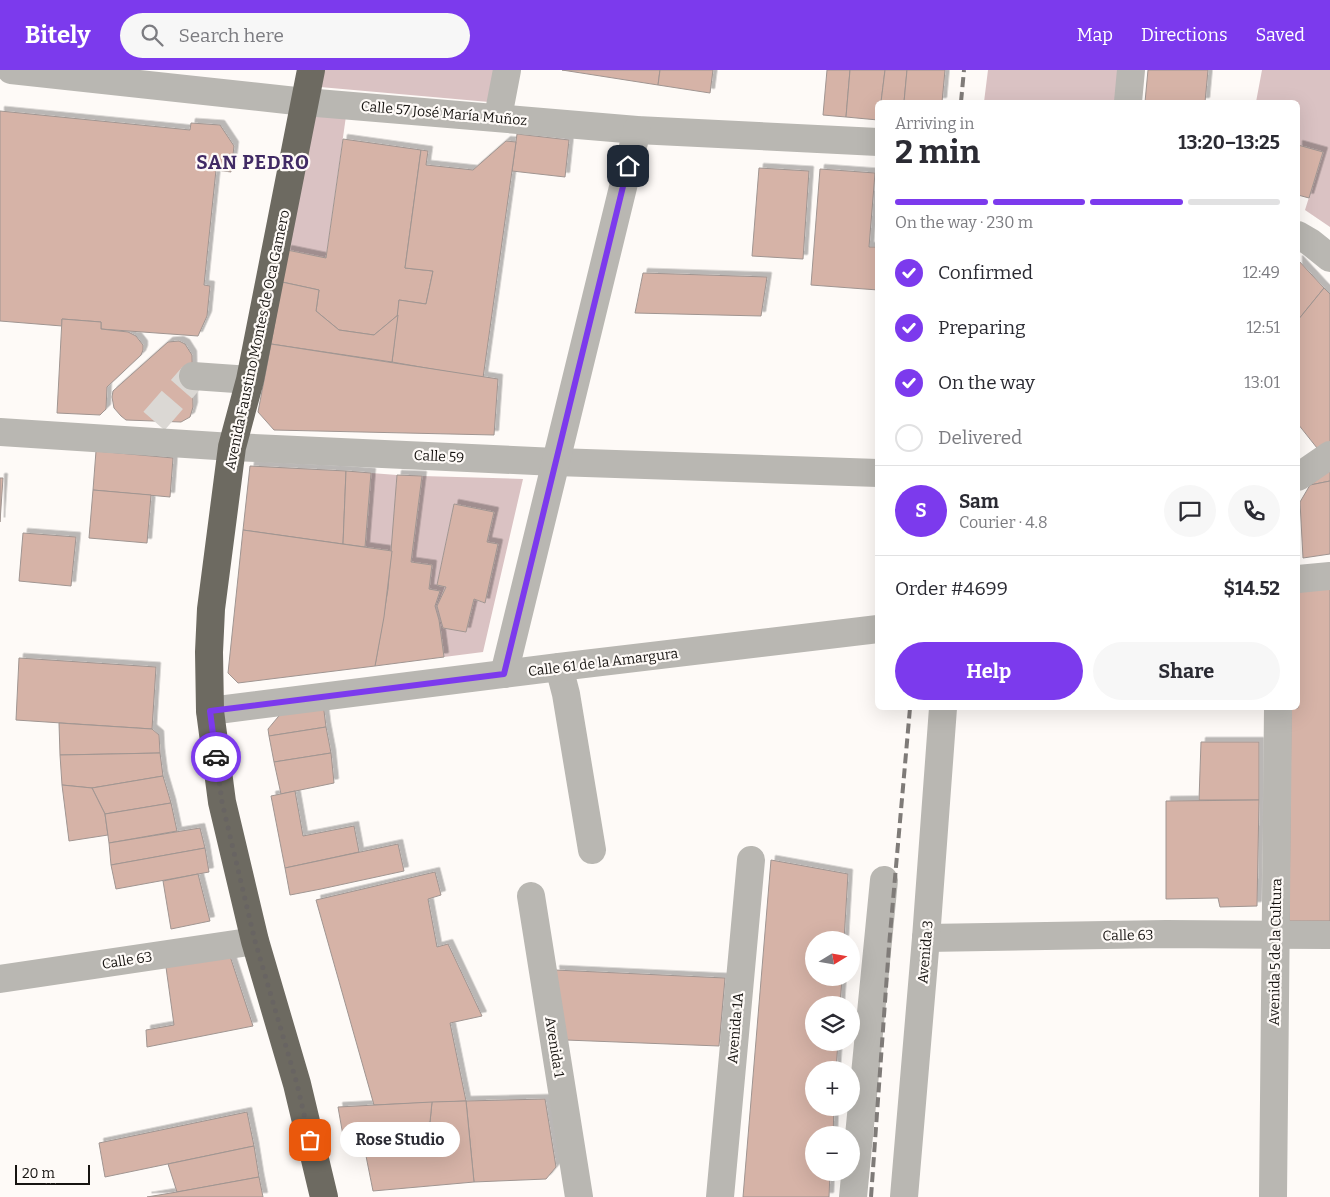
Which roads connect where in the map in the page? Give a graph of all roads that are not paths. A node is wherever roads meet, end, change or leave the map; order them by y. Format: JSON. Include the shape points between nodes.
{"nodes":[{"id":1,"x":11,"y":70,"type":"edge"},
{"id":2,"x":311,"y":70,"type":"edge"},
{"id":3,"x":507,"y":70,"type":"edge"},
{"id":4,"x":1131,"y":70,"type":"edge"},
{"id":5,"x":1128,"y":100,"type":"edge"},
{"id":6,"x":305,"y":102,"type":"junction"},
{"id":7,"x":498,"y":117,"type":"junction"},
{"id":8,"x":637,"y":130,"type":"junction"},
{"id":9,"x":875,"y":142,"type":"edge"},
{"id":10,"x":1300,"y":236,"type":"edge"},
{"id":11,"x":1330,"y":258,"type":"edge"},
{"id":12,"x":193,"y":376,"type":"dead end"},
{"id":13,"x":250,"y":380,"type":"junction"},
{"id":14,"x":0,"y":432,"type":"edge"},
{"id":15,"x":232,"y":446,"type":"junction"},
{"id":16,"x":1330,"y":455,"type":"edge"},
{"id":17,"x":556,"y":462,"type":"junction"},
{"id":18,"x":875,"y":473,"type":"edge"},
{"id":19,"x":1300,"y":476,"type":"edge"},
{"id":20,"x":1330,"y":576,"type":"edge"},
{"id":21,"x":1300,"y":579,"type":"edge"},
{"id":22,"x":875,"y":629,"type":"edge"},
{"id":23,"x":560,"y":667,"type":"junction"},
{"id":24,"x":504,"y":674,"type":"junction"},
{"id":25,"x":943,"y":710,"type":"edge"},
{"id":26,"x":1278,"y":710,"type":"edge"},
{"id":27,"x":210,"y":711,"type":"junction"},
{"id":28,"x":592,"y":850,"type":"dead end"},
{"id":29,"x":751,"y":860,"type":"dead end"},
{"id":30,"x":884,"y":880,"type":"dead end"},
{"id":31,"x":531,"y":896,"type":"dead end"},
{"id":32,"x":1275,"y":934,"type":"junction"},
{"id":33,"x":1330,"y":935,"type":"edge"},
{"id":34,"x":926,"y":938,"type":"junction"},
{"id":35,"x":255,"y":941,"type":"junction"},
{"id":36,"x":0,"y":979,"type":"edge"},
{"id":37,"x":324,"y":1197,"type":"edge"},
{"id":38,"x":579,"y":1197,"type":"edge"},
{"id":39,"x":720,"y":1197,"type":"edge"},
{"id":40,"x":853,"y":1197,"type":"edge"},
{"id":41,"x":904,"y":1197,"type":"edge"},
{"id":42,"x":1273,"y":1197,"type":"edge"}],
"edges":[{"from":1,"to":6,"type":"street","name":"Calle 57 José María Muñoz"},
{"from":2,"to":6,"type":"highway","name":"Avenida Faustino Montes de Oca Gamero"},
{"from":3,"to":7,"type":"street"},
{"from":4,"to":5,"type":"street"},
{"from":6,"to":7,"type":"street","name":"Calle 57 José María Muñoz"},
{"from":6,"to":13,"type":"highway","name":"Avenida Faustino Montes de Oca Gamero"},
{"from":7,"to":8,"type":"street","name":"Calle 57 José María Muñoz"},
{"from":8,"to":9,"type":"street","name":"Calle 57 José María Muñoz"},
{"from":8,"to":17,"type":"street"},
{"from":10,"to":11,"type":"street"},
{"from":12,"to":13,"type":"street"},
{"from":13,"to":15,"type":"highway","name":"Avenida Faustino Montes de Oca Gamero"},
{"from":14,"to":15,"type":"street","name":"Calle 59","via":[[152,431]]},
{"from":15,"to":17,"type":"street","name":"Calle 59"},
{"from":15,"to":27,"type":"highway","name":"Avenida Faustino Montes de Oca Gamero","via":[[211,609]]},
{"from":16,"to":19,"type":"street"},
{"from":17,"to":18,"type":"street","name":"Calle 59"},
{"from":17,"to":24,"type":"street"},
{"from":20,"to":21,"type":"street"},
{"from":22,"to":23,"type":"street","name":"Calle 61 de la Amargura"},
{"from":23,"to":24,"type":"street","name":"Calle 61 de la Amargura"},
{"from":23,"to":28,"type":"street"},
{"from":24,"to":27,"type":"street","name":"Calle 61 de la Amargura"},
{"from":25,"to":34,"type":"street","name":"Avenida 3"},
{"from":26,"to":32,"type":"street","name":"Avenida 5 de la Cultura"},
{"from":27,"to":35,"type":"highway","name":"Avenida Faustino Montes de Oca Gamero","via":[[222,802]]},
{"from":29,"to":39,"type":"street","name":"Avenida 1A"},
{"from":30,"to":40,"type":"street"},
{"from":31,"to":38,"type":"street","name":"Avenida 1"},
{"from":32,"to":33,"type":"street","name":"Calle 63"},
{"from":32,"to":34,"type":"street","name":"Calle 63"},
{"from":32,"to":42,"type":"street","name":"Avenida 5 de la Cultura"},
{"from":34,"to":41,"type":"street","name":"Avenida 3"},
{"from":35,"to":36,"type":"street","name":"Calle 63"},
{"from":35,"to":37,"type":"highway","name":"Avenida Faustino Montes de Oca Gamero","via":[[297,1084]]}]}
